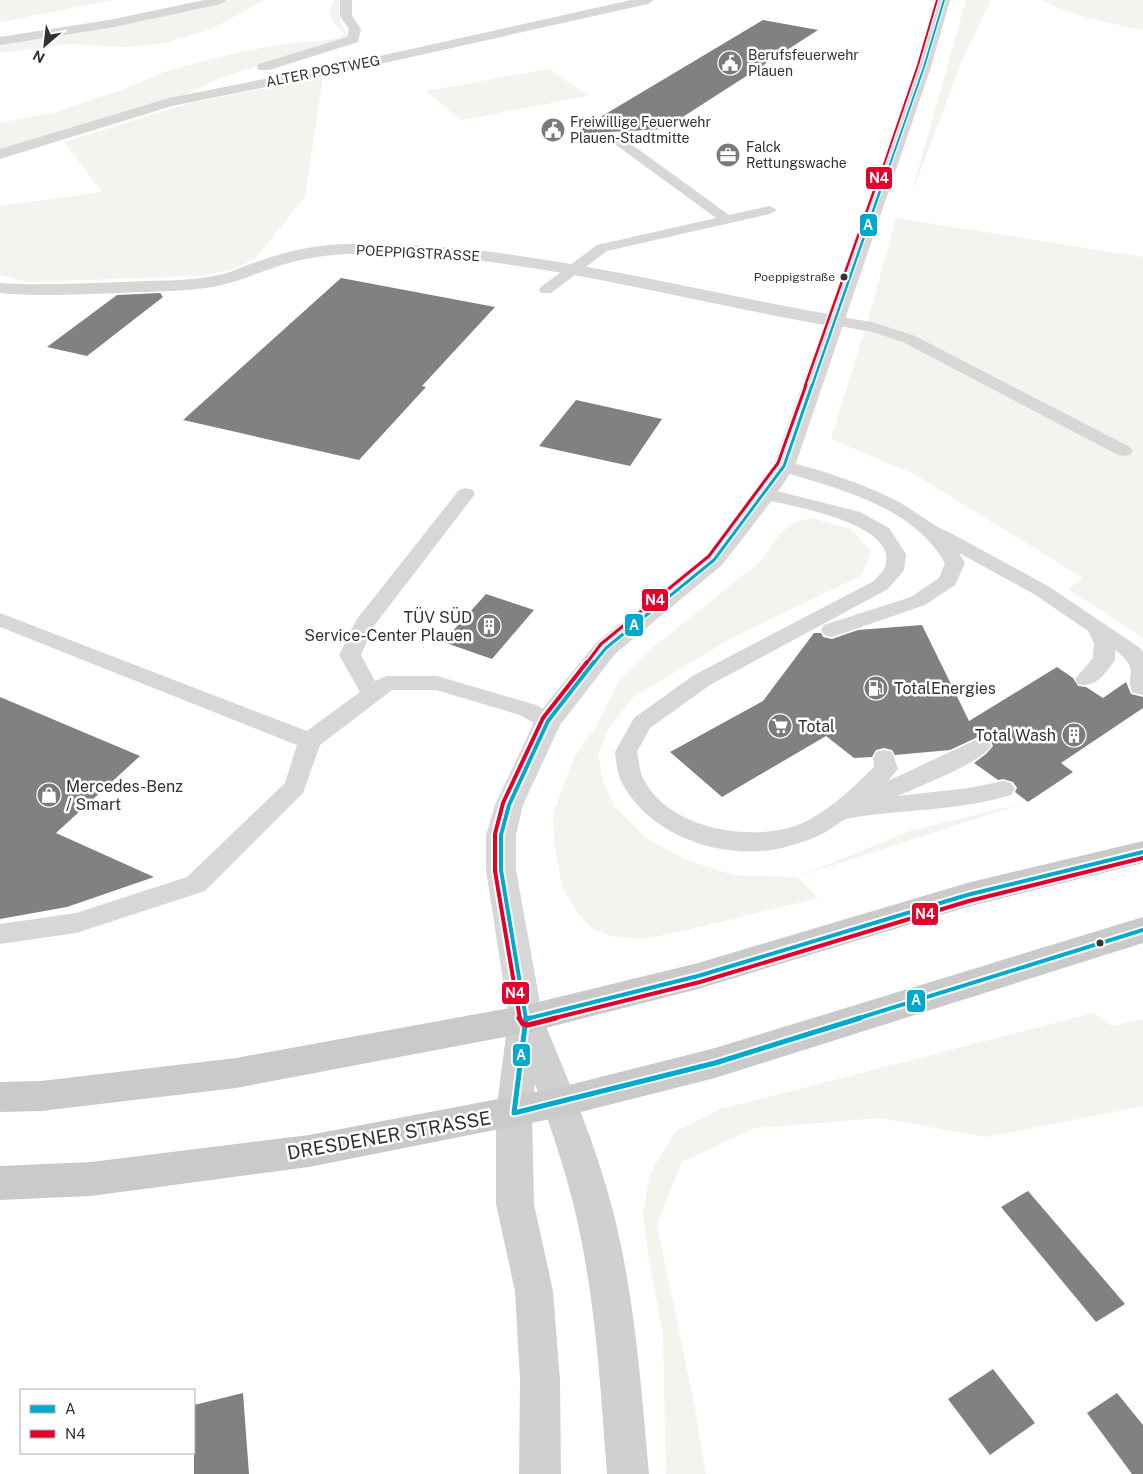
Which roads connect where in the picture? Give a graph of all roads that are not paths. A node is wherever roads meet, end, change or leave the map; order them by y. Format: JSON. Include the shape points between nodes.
{"nodes":[{"id":1,"x":221,"y":0,"type":"edge"},
{"id":2,"x":346,"y":0,"type":"edge"},
{"id":3,"x":648,"y":0,"type":"edge"},
{"id":4,"x":944,"y":0,"type":"edge"},
{"id":5,"x":0,"y":41,"type":"edge"},
{"id":6,"x":187,"y":99,"type":"junction"},
{"id":7,"x":616,"y":139,"type":"dead end"},
{"id":8,"x":0,"y":154,"type":"edge"},
{"id":9,"x":770,"y":210,"type":"dead end"},
{"id":10,"x":727,"y":220,"type":"junction"},
{"id":11,"x":571,"y":270,"type":"junction"},
{"id":12,"x":0,"y":288,"type":"edge"},
{"id":13,"x":546,"y":290,"type":"dead end"},
{"id":14,"x":834,"y":321,"type":"junction"},
{"id":15,"x":1124,"y":451,"type":"dead end"},
{"id":16,"x":784,"y":466,"type":"junction"},
{"id":17,"x":466,"y":494,"type":"dead end"},
{"id":18,"x":765,"y":494,"type":"junction"},
{"id":19,"x":928,"y":529,"type":"junction"},
{"id":20,"x":0,"y":620,"type":"edge"},
{"id":21,"x":1097,"y":627,"type":"junction"},
{"id":22,"x":831,"y":630,"type":"dead end"},
{"id":23,"x":1086,"y":679,"type":"dead end"},
{"id":24,"x":1141,"y":688,"type":"dead end"},
{"id":25,"x":372,"y":694,"type":"junction"},
{"id":26,"x":548,"y":721,"type":"junction"},
{"id":27,"x":310,"y":741,"type":"junction"},
{"id":28,"x":980,"y":746,"type":"dead end"},
{"id":29,"x":884,"y":758,"type":"dead end"},
{"id":30,"x":1003,"y":789,"type":"dead end"},
{"id":31,"x":843,"y":810,"type":"junction"},
{"id":32,"x":1143,"y":852,"type":"edge"},
{"id":33,"x":1143,"y":930,"type":"edge"},
{"id":34,"x":0,"y":934,"type":"edge"},
{"id":35,"x":526,"y":1019,"type":"junction"},
{"id":36,"x":0,"y":1097,"type":"edge"},
{"id":37,"x":561,"y":1102,"type":"junction"},
{"id":38,"x":514,"y":1112,"type":"junction"},
{"id":39,"x":0,"y":1183,"type":"edge"},
{"id":40,"x":540,"y":1474,"type":"edge"},
{"id":41,"x":628,"y":1474,"type":"edge"}],
"edges":[{"from":1,"to":5,"type":"street","via":[[109,24]]},
{"from":2,"to":6,"type":"street","via":[[346,16],[355,29],[352,39],[248,72]]},
{"from":3,"to":6,"type":"street","name":"ALTER POSTWEG"},
{"from":4,"to":14,"type":"street","via":[[895,154]]},
{"from":6,"to":8,"type":"street","name":"ALTER POSTWEG"},
{"from":7,"to":10,"type":"lane"},
{"from":9,"to":10,"type":"lane"},
{"from":10,"to":11,"type":"lane","via":[[602,248]]},
{"from":11,"to":12,"type":"street","name":"POEPPIGSTRASSE","via":[[500,258],[346,249],[301,255],[222,280],[191,285],[58,290]]},
{"from":11,"to":13,"type":"lane"},
{"from":11,"to":14,"type":"street","name":"POEPPIGSTRASSE"},
{"from":14,"to":15,"type":"lane","via":[[866,324],[909,339]]},
{"from":14,"to":16,"type":"street"},
{"from":16,"to":18,"type":"street"},
{"from":16,"to":19,"type":"lane","via":[[855,489],[904,512]]},
{"from":17,"to":25,"type":"lane","via":[[364,624],[350,655]]},
{"from":18,"to":26,"type":"street","via":[[714,560],[606,648]]},
{"from":18,"to":31,"type":"lane","via":[[853,516],[882,532],[896,554],[894,570],[881,585],[702,680],[642,723],[626,752],[631,776],[649,806],[672,822],[702,834],[736,842],[768,841],[802,833]]},
{"from":19,"to":21,"type":"lane","via":[[1041,590]]},
{"from":19,"to":22,"type":"lane","via":[[950,550],[955,563],[948,582],[918,601]]},
{"from":20,"to":27,"type":"lane"},
{"from":21,"to":23,"type":"lane","via":[[1104,643],[1104,660]]},
{"from":21,"to":24,"type":"lane","via":[[1133,654],[1143,670]]},
{"from":25,"to":26,"type":"lane","via":[[387,683],[437,683],[528,710]]},
{"from":25,"to":27,"type":"lane"},
{"from":26,"to":35,"type":"street","via":[[509,805],[502,835],[501,870]]},
{"from":27,"to":34,"type":"lane","via":[[295,786],[196,884],[76,923]]},
{"from":28,"to":31,"type":"lane","via":[[948,764]]},
{"from":29,"to":31,"type":"lane","via":[[886,769]]},
{"from":30,"to":31,"type":"lane","via":[[969,797]]},
{"from":32,"to":35,"type":"main road","via":[[967,895],[698,976]]},
{"from":33,"to":37,"type":"main road","name":"DRESDENER STRASSE","via":[[715,1063]]},
{"from":35,"to":36,"type":"main road","via":[[236,1073],[41,1096]]},
{"from":35,"to":37,"type":"main road"},
{"from":35,"to":38,"type":"main road"},
{"from":37,"to":38,"type":"main road","name":"DRESDENER STRASSE"},
{"from":37,"to":41,"type":"main road","via":[[594,1214],[615,1328]]},
{"from":38,"to":39,"type":"main road","name":"DRESDENER STRASSE","via":[[310,1151],[91,1178]]},
{"from":38,"to":40,"type":"main road","via":[[515,1204],[534,1291],[540,1370]]}]}
